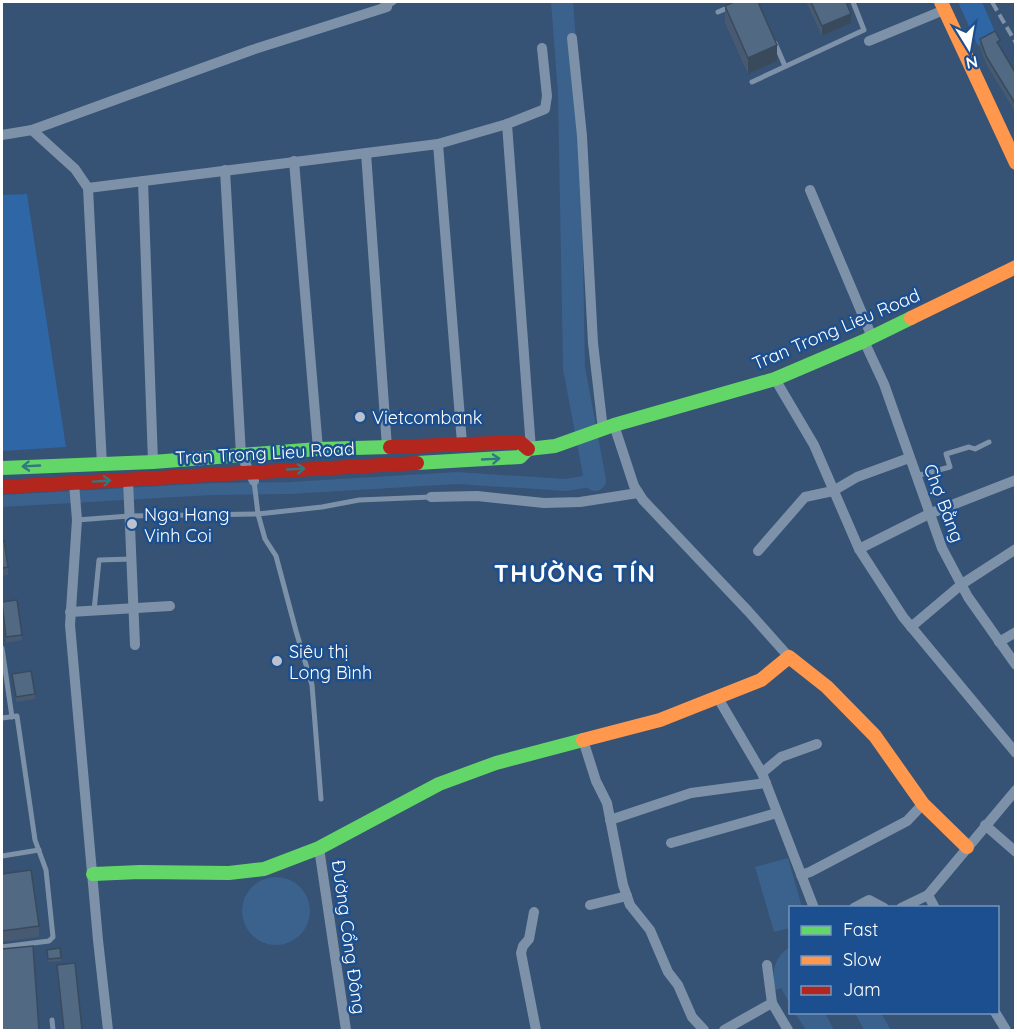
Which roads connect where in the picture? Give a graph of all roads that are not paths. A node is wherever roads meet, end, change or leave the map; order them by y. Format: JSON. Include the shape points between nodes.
{"nodes":[{"id":1,"x":741,"y":2,"type":"edge"},
{"id":2,"x":853,"y":2,"type":"edge"},
{"id":3,"x":389,"y":3,"type":"edge"},
{"id":4,"x":943,"y":6,"type":"edge"},
{"id":5,"x":718,"y":12,"type":"dead end"},
{"id":6,"x":771,"y":34,"type":"edge"},
{"id":7,"x":572,"y":38,"type":"dead end"},
{"id":8,"x":869,"y":41,"type":"dead end"},
{"id":9,"x":543,"y":48,"type":"dead end"},
{"id":10,"x":785,"y":66,"type":"junction"},
{"id":11,"x":752,"y":82,"type":"dead end"},
{"id":12,"x":507,"y":124,"type":"junction"},
{"id":13,"x":32,"y":130,"type":"junction"},
{"id":14,"x":2,"y":135,"type":"edge"},
{"id":15,"x":438,"y":144,"type":"junction"},
{"id":16,"x":366,"y":153,"type":"junction"},
{"id":17,"x":294,"y":161,"type":"junction"},
{"id":18,"x":1016,"y":163,"type":"edge"},
{"id":19,"x":225,"y":170,"type":"junction"},
{"id":20,"x":143,"y":181,"type":"junction"},
{"id":21,"x":88,"y":188,"type":"junction"},
{"id":22,"x":810,"y":190,"type":"dead end"},
{"id":23,"x":1016,"y":267,"type":"edge"},
{"id":24,"x":868,"y":339,"type":"junction"},
{"id":25,"x":776,"y":379,"type":"junction"},
{"id":26,"x":609,"y":427,"type":"junction"},
{"id":27,"x":989,"y":442,"type":"dead end"},
{"id":28,"x":462,"y":443,"type":"junction"},
{"id":29,"x":387,"y":447,"type":"junction"},
{"id":30,"x":318,"y":449,"type":"junction"},
{"id":31,"x":530,"y":449,"type":"junction"},
{"id":32,"x":241,"y":455,"type":"junction"},
{"id":33,"x":909,"y":458,"type":"junction"},
{"id":34,"x":153,"y":462,"type":"junction"},
{"id":35,"x":102,"y":465,"type":"junction"},
{"id":36,"x":2,"y":468,"type":"edge"},
{"id":37,"x":252,"y":476,"type":"junction"},
{"id":38,"x":916,"y":476,"type":"junction"},
{"id":39,"x":1016,"y":480,"type":"edge"},
{"id":40,"x":74,"y":483,"type":"junction"},
{"id":41,"x":128,"y":483,"type":"junction"},
{"id":42,"x":2,"y":487,"type":"edge"},
{"id":43,"x":833,"y":490,"type":"junction"},
{"id":44,"x":638,"y":494,"type":"junction"},
{"id":45,"x":431,"y":497,"type":"joint"},
{"id":46,"x":258,"y":511,"type":"junction"},
{"id":47,"x":929,"y":514,"type":"junction"},
{"id":48,"x":129,"y":516,"type":"junction"},
{"id":49,"x":77,"y":519,"type":"junction"},
{"id":50,"x":859,"y":549,"type":"junction"},
{"id":51,"x":1016,"y":549,"type":"edge"},
{"id":52,"x":758,"y":551,"type":"dead end"},
{"id":53,"x":132,"y":559,"type":"junction"},
{"id":54,"x":962,"y":584,"type":"junction"},
{"id":55,"x":170,"y":606,"type":"dead end"},
{"id":56,"x":134,"y":607,"type":"junction"},
{"id":57,"x":94,"y":611,"type":"junction"},
{"id":58,"x":70,"y":612,"type":"junction"},
{"id":59,"x":911,"y":627,"type":"junction"},
{"id":60,"x":1016,"y":632,"type":"edge"},
{"id":61,"x":999,"y":642,"type":"junction"},
{"id":62,"x":135,"y":645,"type":"dead end"},
{"id":63,"x":2,"y":648,"type":"edge"},
{"id":64,"x":789,"y":657,"type":"junction"},
{"id":65,"x":1016,"y":665,"type":"edge"},
{"id":66,"x":718,"y":698,"type":"junction"},
{"id":67,"x":12,"y":717,"type":"junction"},
{"id":68,"x":2,"y":718,"type":"edge"},
{"id":69,"x":583,"y":740,"type":"junction"},
{"id":70,"x":818,"y":744,"type":"dead end"},
{"id":71,"x":1016,"y":753,"type":"edge"},
{"id":72,"x":764,"y":778,"type":"junction"},
{"id":73,"x":1016,"y":790,"type":"edge"},
{"id":74,"x":321,"y":799,"type":"dead end"},
{"id":75,"x":923,"y":804,"type":"junction"},
{"id":76,"x":777,"y":813,"type":"junction"},
{"id":77,"x":610,"y":820,"type":"junction"},
{"id":78,"x":985,"y":825,"type":"junction"},
{"id":79,"x":671,"y":843,"type":"dead end"},
{"id":80,"x":967,"y":847,"type":"junction"},
{"id":81,"x":319,"y":848,"type":"junction"},
{"id":82,"x":39,"y":850,"type":"junction"},
{"id":83,"x":1016,"y":852,"type":"edge"},
{"id":84,"x":2,"y":855,"type":"edge"},
{"id":85,"x":93,"y":874,"type":"junction"},
{"id":86,"x":801,"y":875,"type":"junction"},
{"id":87,"x":928,"y":895,"type":"junction"},
{"id":88,"x":627,"y":896,"type":"junction"},
{"id":89,"x":590,"y":904,"type":"dead end"},
{"id":90,"x":813,"y":906,"type":"edge"},
{"id":91,"x":858,"y":906,"type":"edge"},
{"id":92,"x":880,"y":906,"type":"edge"},
{"id":93,"x":905,"y":906,"type":"edge"},
{"id":94,"x":934,"y":906,"type":"edge"},
{"id":95,"x":534,"y":912,"type":"dead end"},
{"id":96,"x":2,"y":947,"type":"edge"},
{"id":97,"x":767,"y":965,"type":"dead end"},
{"id":98,"x":772,"y":1003,"type":"junction"},
{"id":99,"x":996,"y":1014,"type":"edge"},
{"id":100,"x":52,"y":1020,"type":"dead end"},
{"id":101,"x":53,"y":1030,"type":"edge"},
{"id":102,"x":108,"y":1030,"type":"edge"},
{"id":103,"x":346,"y":1030,"type":"edge"},
{"id":104,"x":536,"y":1030,"type":"edge"},
{"id":105,"x":704,"y":1030,"type":"edge"},
{"id":106,"x":724,"y":1030,"type":"edge"},
{"id":107,"x":788,"y":1030,"type":"edge"},
{"id":108,"x":1006,"y":1030,"type":"edge"}],
"edges":[{"from":1,"to":5,"type":"lane"},
{"from":2,"to":10,"type":"lane","via":[[864,30]]},
{"from":3,"to":13,"type":"street"},
{"from":4,"to":8,"type":"street"},
{"from":4,"to":18,"type":"main road"},
{"from":6,"to":10,"type":"lane"},
{"from":7,"to":26,"type":"street","via":[[582,136],[593,343]]},
{"from":9,"to":12,"type":"street","via":[[545,109]]},
{"from":10,"to":11,"type":"lane"},
{"from":12,"to":15,"type":"street"},
{"from":12,"to":31,"type":"street"},
{"from":13,"to":14,"type":"street"},
{"from":13,"to":21,"type":"street","via":[[75,170]]},
{"from":15,"to":16,"type":"street"},
{"from":15,"to":28,"type":"street"},
{"from":16,"to":17,"type":"street"},
{"from":16,"to":29,"type":"street"},
{"from":17,"to":19,"type":"street"},
{"from":17,"to":30,"type":"street"},
{"from":19,"to":20,"type":"street"},
{"from":19,"to":32,"type":"street"},
{"from":20,"to":21,"type":"street"},
{"from":20,"to":34,"type":"street"},
{"from":21,"to":35,"type":"street"},
{"from":22,"to":24,"type":"street","name":"Chợ Bằng"},
{"from":23,"to":24,"type":"main road","name":"Tran Trong Lieu Road"},
{"from":24,"to":25,"type":"main road","name":"Tran Trong Lieu Road"},
{"from":24,"to":33,"type":"street","name":"Chợ Bằng"},
{"from":25,"to":26,"type":"main road","name":"Tran Trong Lieu Road"},
{"from":25,"to":43,"type":"street","via":[[814,445]]},
{"from":26,"to":31,"type":"main road","name":"Tran Trong Lieu Road","via":[[555,446]]},
{"from":26,"to":44,"type":"street"},
{"from":27,"to":38,"type":"lane","via":[[946,454],[950,467]]},
{"from":28,"to":29,"type":"main road","name":"Tran Trong Lieu Road"},
{"from":28,"to":31,"type":"main road","name":"Tran Trong Lieu Road","via":[[520,442]]},
{"from":29,"to":30,"type":"main road","name":"Tran Trong Lieu Road"},
{"from":30,"to":32,"type":"main road","name":"Tran Trong Lieu Road"},
{"from":37,"to":31,"type":"main road","name":"Tran Trong Lieu Road","one_way":true,"via":[[520,457]]},
{"from":32,"to":34,"type":"main road","name":"Tran Trong Lieu Road"},
{"from":32,"to":37,"type":"street"},
{"from":33,"to":38,"type":"street","name":"Chợ Bằng"},
{"from":33,"to":43,"type":"street"},
{"from":34,"to":35,"type":"main road","name":"Tran Trong Lieu Road"},
{"from":35,"to":36,"type":"main road","name":"Tran Trong Lieu Road","one_way":true},
{"from":37,"to":41,"type":"main road","name":"Tran Trong Lieu Road"},
{"from":37,"to":46,"type":"lane"},
{"from":38,"to":47,"type":"street","name":"Chợ Bằng"},
{"from":39,"to":47,"type":"street"},
{"from":40,"to":41,"type":"main road","name":"Tran Trong Lieu Road","one_way":true},
{"from":40,"to":42,"type":"main road","name":"Tran Trong Lieu Road"},
{"from":40,"to":49,"type":"street"},
{"from":41,"to":48,"type":"street"},
{"from":43,"to":50,"type":"street"},
{"from":43,"to":52,"type":"street","via":[[805,497]]},
{"from":44,"to":45,"type":"street","via":[[544,503],[477,496]]},
{"from":44,"to":64,"type":"street"},
{"from":45,"to":46,"type":"lane"},
{"from":46,"to":48,"type":"lane"},
{"from":46,"to":74,"type":"lane","via":[[264,539],[276,556],[312,685]]},
{"from":47,"to":50,"type":"street"},
{"from":47,"to":54,"type":"street","name":"Chợ Bằng"},
{"from":48,"to":49,"type":"lane"},
{"from":48,"to":53,"type":"street"},
{"from":49,"to":58,"type":"street"},
{"from":50,"to":59,"type":"street"},
{"from":51,"to":54,"type":"street"},
{"from":53,"to":56,"type":"street"},
{"from":53,"to":57,"type":"lane","via":[[99,560]]},
{"from":54,"to":59,"type":"street"},
{"from":54,"to":61,"type":"street","name":"Chợ Bằng"},
{"from":55,"to":56,"type":"street"},
{"from":56,"to":57,"type":"street"},
{"from":56,"to":62,"type":"street"},
{"from":57,"to":58,"type":"street"},
{"from":58,"to":85,"type":"street"},
{"from":59,"to":71,"type":"street"},
{"from":60,"to":61,"type":"street"},
{"from":61,"to":65,"type":"street","name":"Chợ Bằng"},
{"from":63,"to":67,"type":"lane"},
{"from":64,"to":66,"type":"main road","via":[[761,680]]},
{"from":64,"to":75,"type":"main road","via":[[827,687],[875,736]]},
{"from":66,"to":69,"type":"main road","via":[[660,720]]},
{"from":66,"to":72,"type":"street"},
{"from":67,"to":68,"type":"lane"},
{"from":67,"to":82,"type":"lane","via":[[17,716]]},
{"from":69,"to":77,"type":"street"},
{"from":69,"to":81,"type":"main road","via":[[496,763],[439,784]]},
{"from":70,"to":72,"type":"street","via":[[781,757]]},
{"from":72,"to":76,"type":"street"},
{"from":72,"to":77,"type":"street","via":[[691,793]]},
{"from":73,"to":78,"type":"street"},
{"from":75,"to":80,"type":"main road"},
{"from":75,"to":86,"type":"street","via":[[908,821]]},
{"from":76,"to":79,"type":"street"},
{"from":76,"to":86,"type":"street"},
{"from":77,"to":88,"type":"street"},
{"from":78,"to":80,"type":"street"},
{"from":78,"to":83,"type":"street"},
{"from":80,"to":87,"type":"street"},
{"from":81,"to":85,"type":"main road","via":[[264,869]]},
{"from":81,"to":103,"type":"street","name":"Đường Cổng Đông"},
{"from":82,"to":84,"type":"lane"},
{"from":82,"to":96,"type":"lane","via":[[46,870],[53,937],[49,941]]},
{"from":85,"to":102,"type":"street"},
{"from":86,"to":90,"type":"street"},
{"from":87,"to":93,"type":"street"},
{"from":87,"to":94,"type":"street"},
{"from":88,"to":89,"type":"street"},
{"from":88,"to":105,"type":"street","via":[[650,930],[692,1017]]},
{"from":91,"to":92,"type":"street","via":[[869,900]]},
{"from":95,"to":104,"type":"street","via":[[530,939],[521,953]]},
{"from":97,"to":98,"type":"street"},
{"from":98,"to":106,"type":"street"},
{"from":98,"to":107,"type":"street"},
{"from":99,"to":108,"type":"street"},
{"from":100,"to":101,"type":"lane"}]}
